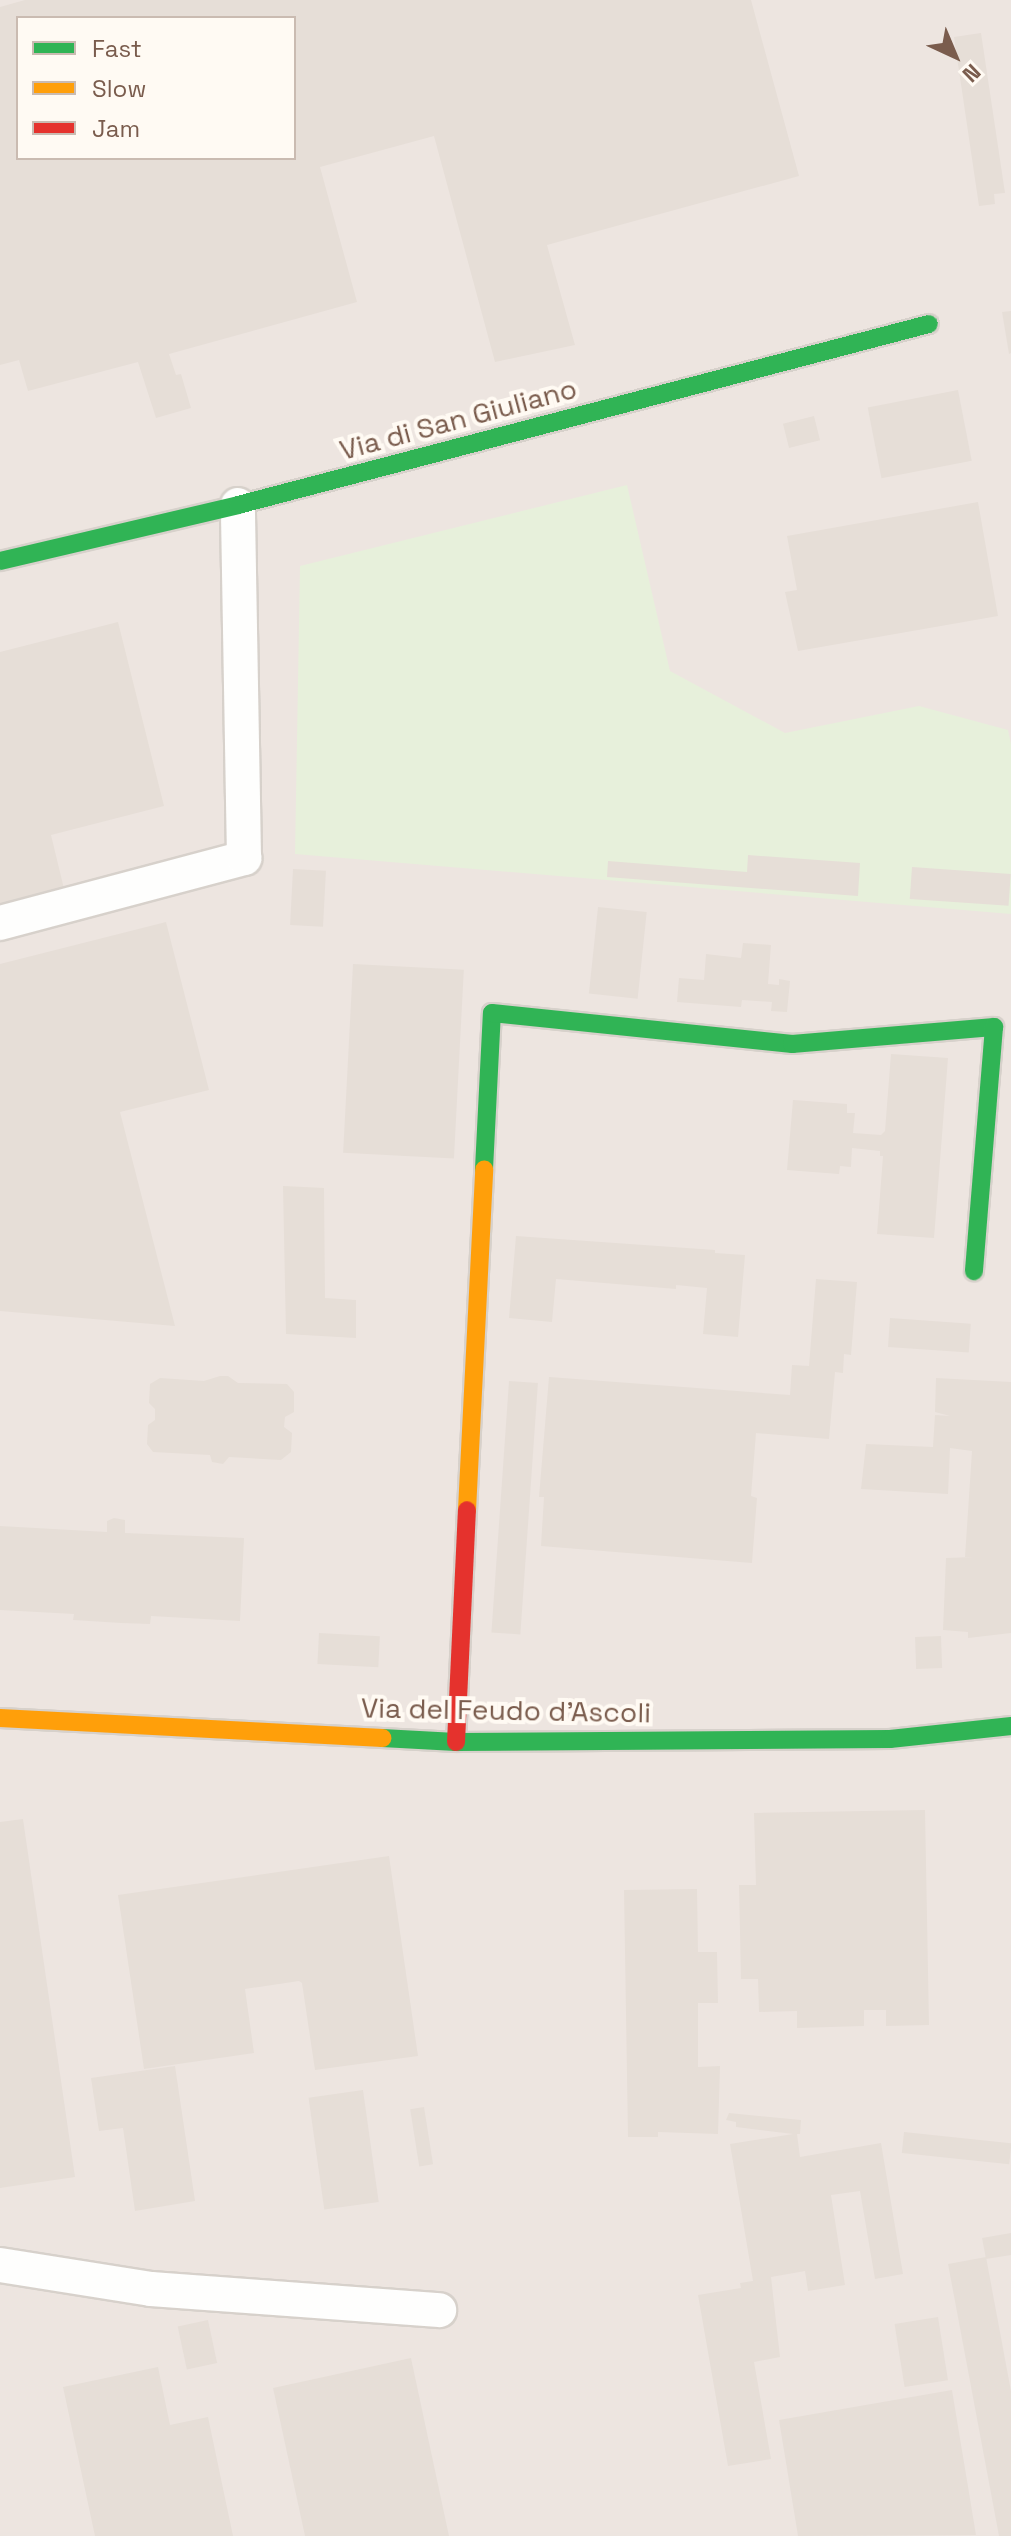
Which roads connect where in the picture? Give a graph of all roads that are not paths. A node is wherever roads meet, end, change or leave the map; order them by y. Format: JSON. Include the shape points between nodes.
{"nodes":[{"id":1,"x":929,"y":324,"type":"dead end"},
{"id":2,"x":238,"y":505,"type":"junction"},
{"id":3,"x":0,"y":561,"type":"edge"},
{"id":4,"x":0,"y":923,"type":"edge"},
{"id":5,"x":974,"y":1271,"type":"dead end"},
{"id":6,"x":0,"y":1718,"type":"edge"},
{"id":7,"x":1011,"y":1726,"type":"edge"},
{"id":8,"x":456,"y":1742,"type":"junction"},
{"id":9,"x":0,"y":2265,"type":"edge"},
{"id":10,"x":439,"y":2310,"type":"dead end"}],
"edges":[{"from":1,"to":2,"type":"street","name":"Via di San Giuliano"},
{"from":2,"to":3,"type":"street","name":"Via di San Giuliano"},
{"from":2,"to":4,"type":"street","via":[[244,858]]},
{"from":5,"to":8,"type":"street","via":[[994,1027],[792,1044],[492,1013]]},
{"from":6,"to":8,"type":"street","name":"Via del Feudo d'Ascoli"},
{"from":7,"to":8,"type":"street","name":"Via del Feudo d'Ascoli","via":[[890,1739]]},
{"from":9,"to":10,"type":"street","via":[[151,2289]]}]}
